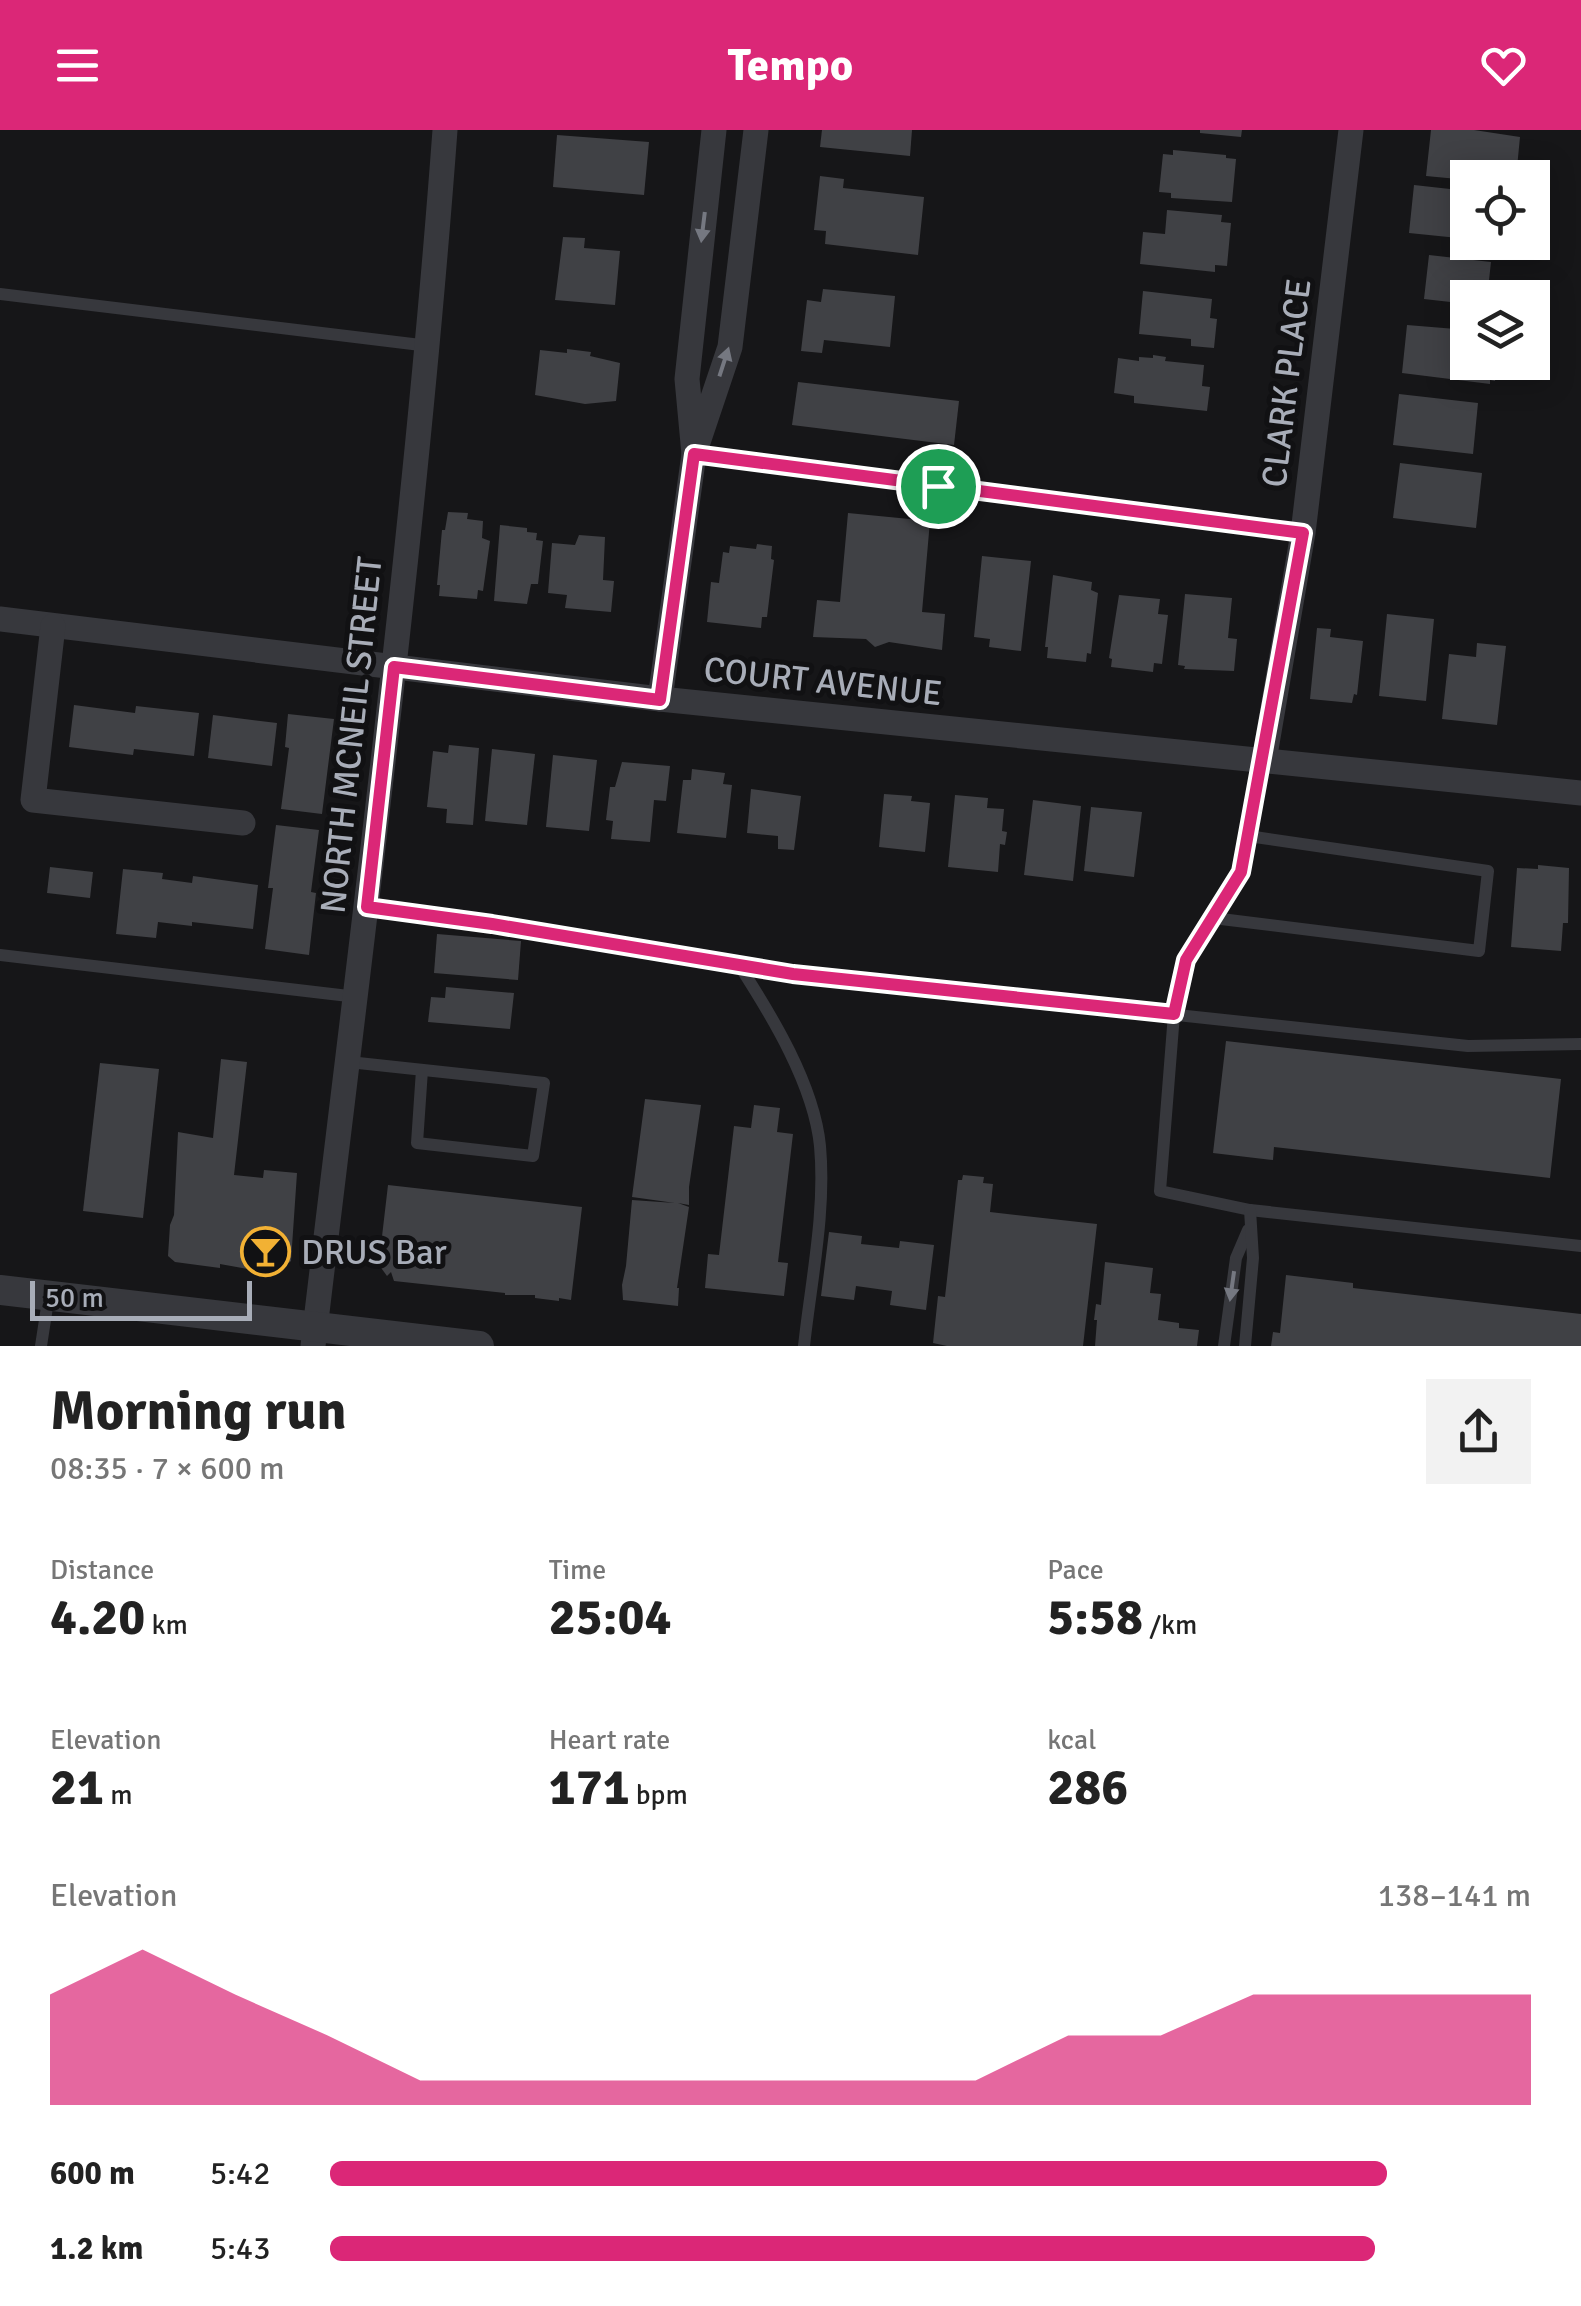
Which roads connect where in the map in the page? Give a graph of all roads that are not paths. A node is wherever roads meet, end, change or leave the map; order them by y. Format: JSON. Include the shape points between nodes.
{"nodes":[{"id":1,"x":445,"y":130,"type":"edge"},
{"id":2,"x":714,"y":130,"type":"edge"},
{"id":3,"x":756,"y":130,"type":"edge"},
{"id":4,"x":1350,"y":130,"type":"edge"},
{"id":5,"x":0,"y":294,"type":"edge"},
{"id":6,"x":429,"y":346,"type":"junction"},
{"id":7,"x":694,"y":454,"type":"junction"},
{"id":8,"x":1303,"y":533,"type":"junction"},
{"id":9,"x":0,"y":619,"type":"edge"},
{"id":10,"x":53,"y":626,"type":"junction"},
{"id":11,"x":394,"y":667,"type":"junction"},
{"id":12,"x":660,"y":700,"type":"junction"},
{"id":13,"x":1264,"y":761,"type":"junction"},
{"id":14,"x":1581,"y":793,"type":"edge"},
{"id":15,"x":243,"y":823,"type":"dead end"},
{"id":16,"x":1248,"y":836,"type":"junction"},
{"id":17,"x":367,"y":907,"type":"junction"},
{"id":18,"x":1213,"y":918,"type":"junction"},
{"id":19,"x":0,"y":955,"type":"edge"},
{"id":20,"x":739,"y":965,"type":"junction"},
{"id":21,"x":357,"y":998,"type":"junction"},
{"id":22,"x":1174,"y":1014,"type":"junction"},
{"id":23,"x":1581,"y":1044,"type":"edge"},
{"id":24,"x":349,"y":1062,"type":"junction"},
{"id":25,"x":422,"y":1070,"type":"junction"},
{"id":26,"x":1250,"y":1210,"type":"junction"},
{"id":27,"x":1249,"y":1228,"type":"junction"},
{"id":28,"x":1581,"y":1246,"type":"edge"},
{"id":29,"x":0,"y":1290,"type":"edge"},
{"id":30,"x":49,"y":1294,"type":"junction"},
{"id":31,"x":314,"y":1336,"type":"edge"},
{"id":32,"x":42,"y":1346,"type":"edge"},
{"id":33,"x":479,"y":1346,"type":"edge"},
{"id":34,"x":804,"y":1346,"type":"edge"},
{"id":35,"x":1224,"y":1346,"type":"edge"},
{"id":36,"x":1245,"y":1346,"type":"edge"}],
"edges":[{"from":1,"to":6,"type":"street","name":"NORTH MCNEIL STREET"},
{"from":2,"to":7,"type":"street","one_way":true,"via":[[687,379]]},
{"from":7,"to":3,"type":"street","one_way":true,"via":[[730,347]]},
{"from":4,"to":8,"type":"street","name":"CLARK PLACE"},
{"from":5,"to":6,"type":"lane"},
{"from":6,"to":11,"type":"street","name":"NORTH MCNEIL STREET"},
{"from":7,"to":8,"type":"lane"},
{"from":7,"to":12,"type":"street"},
{"from":8,"to":13,"type":"street","name":"CLARK PLACE"},
{"from":9,"to":10,"type":"street","name":"COURT AVENUE"},
{"from":10,"to":11,"type":"street","name":"COURT AVENUE"},
{"from":10,"to":15,"type":"street","via":[[33,800]]},
{"from":11,"to":12,"type":"street","name":"COURT AVENUE"},
{"from":11,"to":17,"type":"street","name":"NORTH MCNEIL STREET"},
{"from":12,"to":13,"type":"street","name":"COURT AVENUE"},
{"from":13,"to":14,"type":"street","name":"COURT AVENUE"},
{"from":13,"to":16,"type":"lane"},
{"from":16,"to":18,"type":"lane","via":[[1241,872]]},
{"from":16,"to":18,"type":"lane","via":[[1488,872],[1479,951]]},
{"from":17,"to":20,"type":"lane"},
{"from":17,"to":21,"type":"street","name":"NORTH MCNEIL STREET"},
{"from":18,"to":22,"type":"lane","via":[[1186,960]]},
{"from":19,"to":21,"type":"lane"},
{"from":20,"to":22,"type":"lane"},
{"from":20,"to":34,"type":"lane","via":[[797,1064],[820,1142],[822,1188]]},
{"from":21,"to":24,"type":"street","name":"NORTH MCNEIL STREET"},
{"from":22,"to":23,"type":"lane","via":[[1468,1046]]},
{"from":22,"to":26,"type":"lane","via":[[1160,1191]]},
{"from":24,"to":25,"type":"lane"},
{"from":24,"to":31,"type":"street","name":"NORTH MCNEIL STREET"},
{"from":25,"to":25,"type":"lane","via":[[544,1083],[533,1156],[417,1143]]},
{"from":26,"to":27,"type":"lane"},
{"from":26,"to":28,"type":"lane"},
{"from":27,"to":35,"type":"lane","one_way":true,"via":[[1236,1258]]},
{"from":27,"to":36,"type":"lane","via":[[1253,1258]]},
{"from":29,"to":30,"type":"street"},
{"from":30,"to":31,"type":"street"},
{"from":30,"to":32,"type":"lane"},
{"from":31,"to":33,"type":"street"}]}
